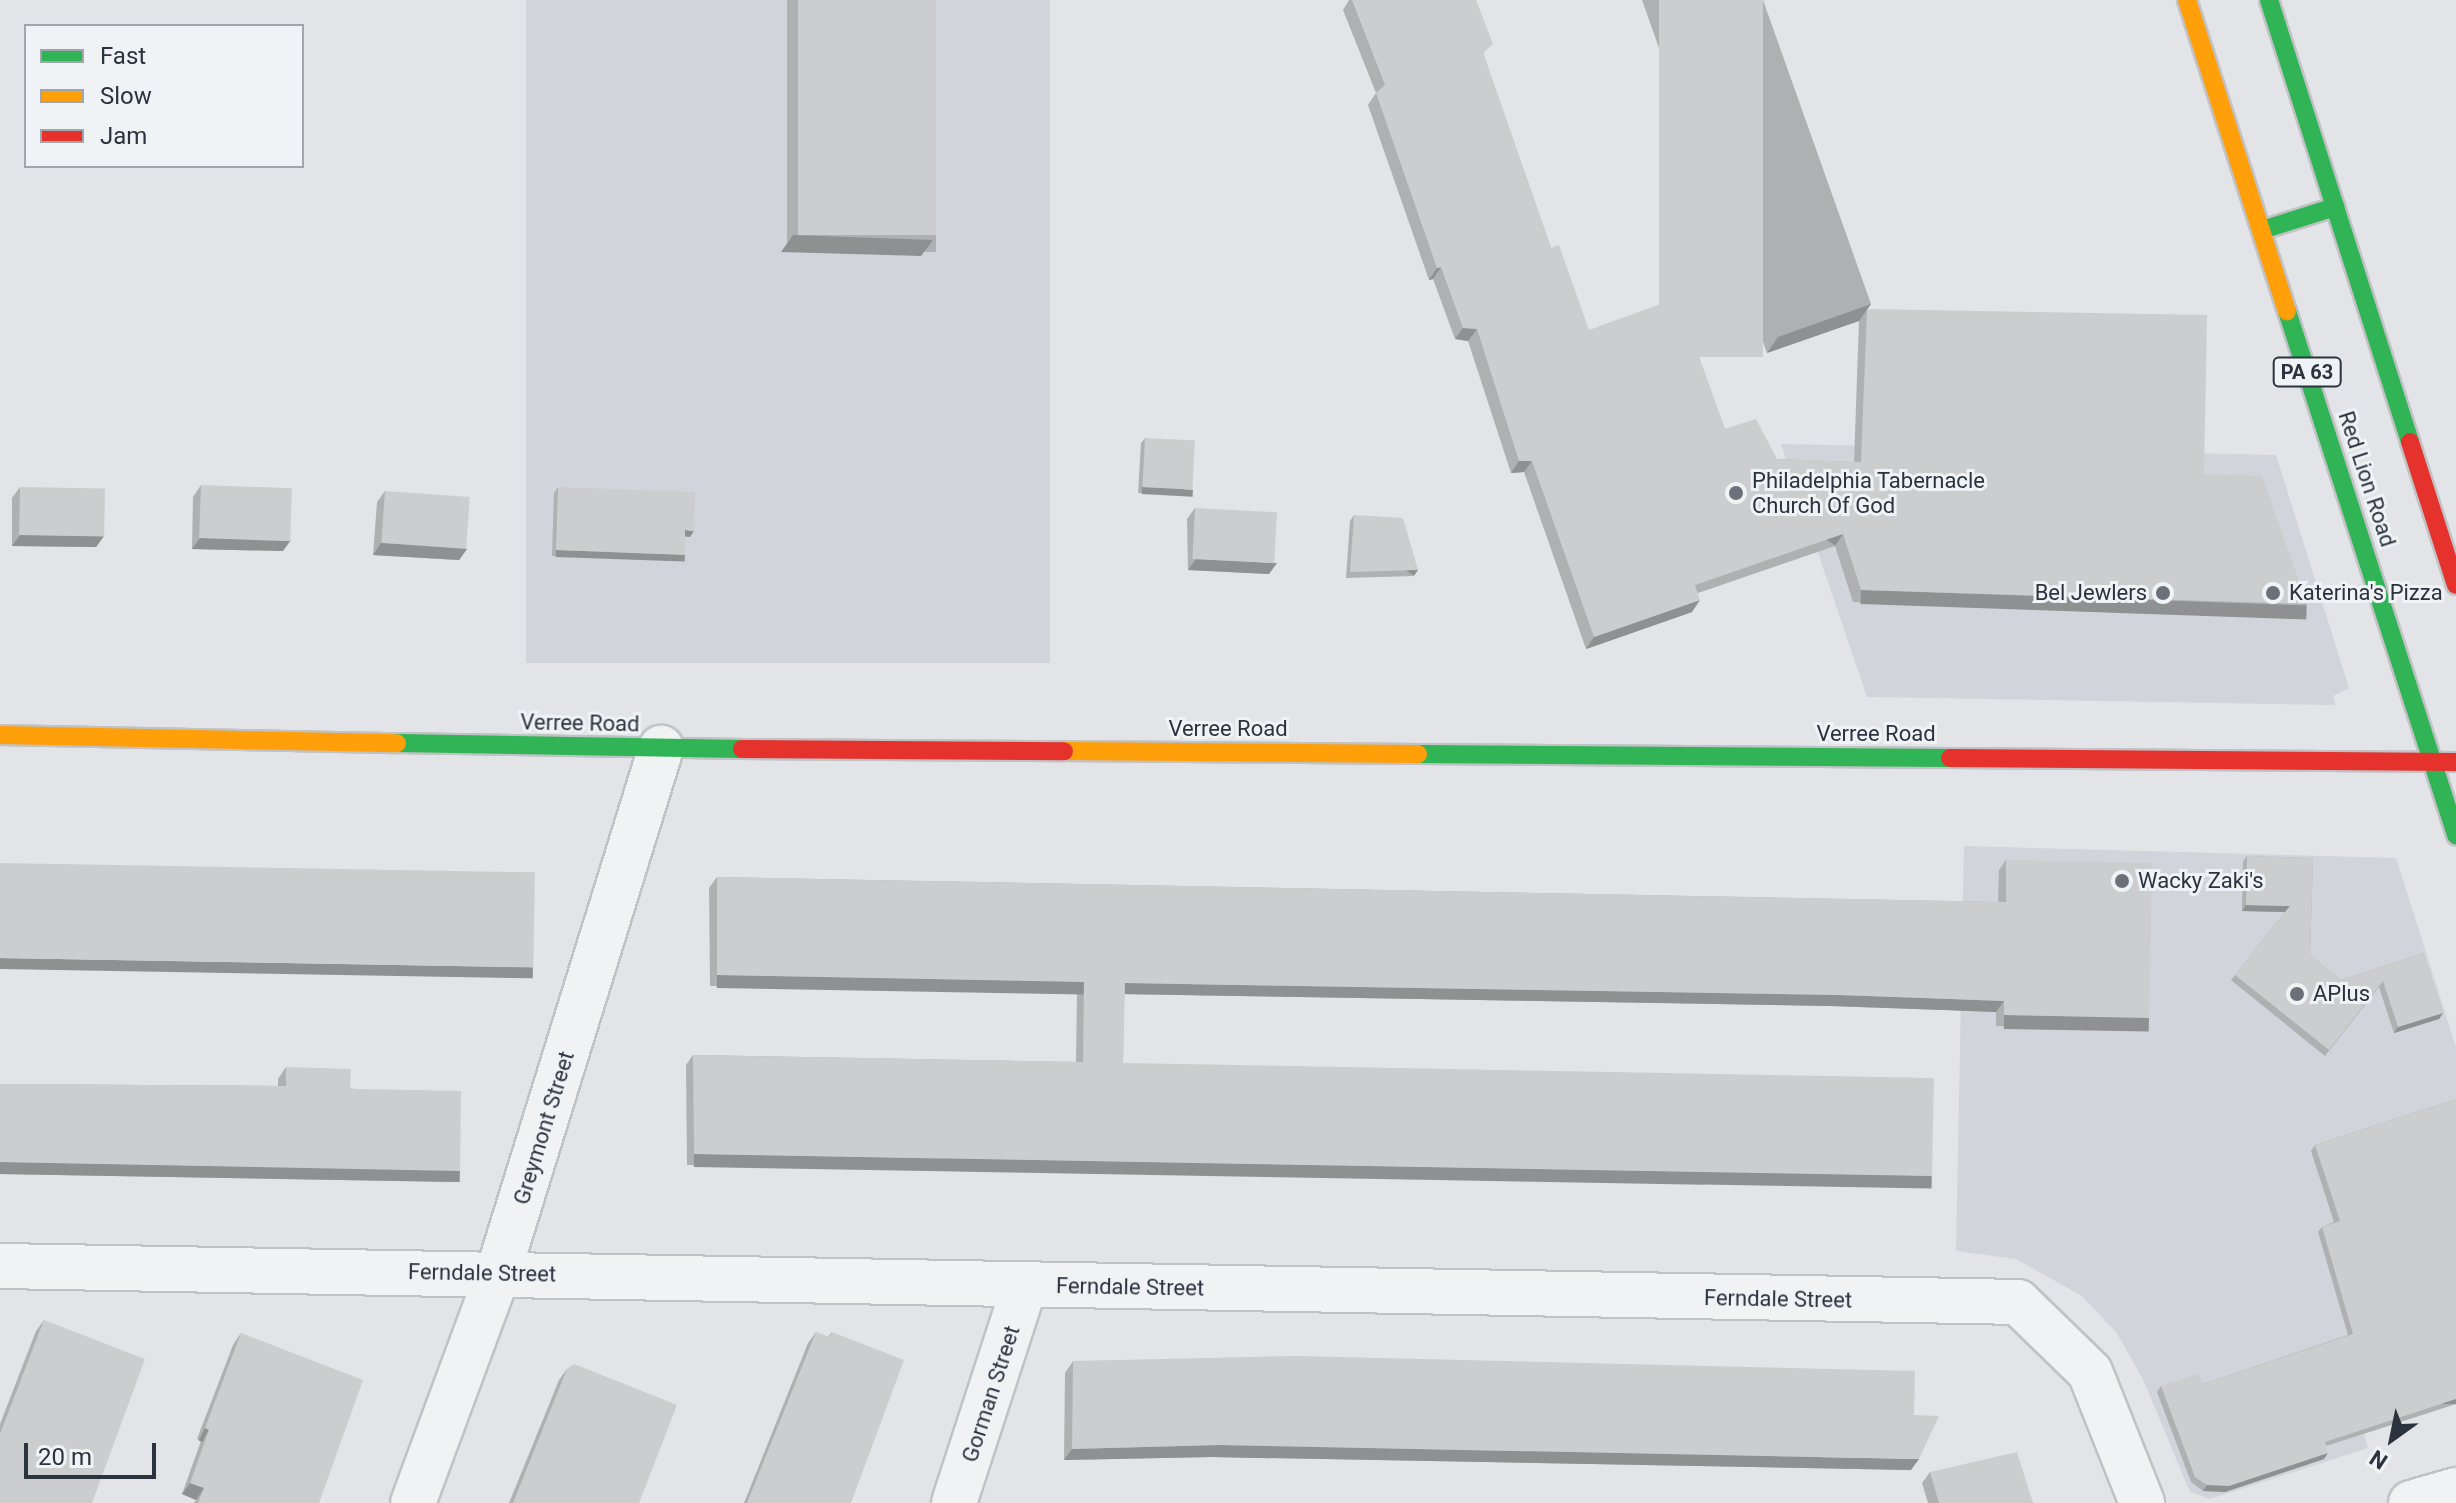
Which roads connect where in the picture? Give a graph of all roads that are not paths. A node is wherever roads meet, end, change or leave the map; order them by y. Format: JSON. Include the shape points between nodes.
{"nodes":[{"id":1,"x":2187,"y":0,"type":"edge"},
{"id":2,"x":2269,"y":0,"type":"edge"},
{"id":3,"x":2335,"y":207,"type":"junction"},
{"id":4,"x":2262,"y":230,"type":"junction"},
{"id":5,"x":2456,"y":585,"type":"edge"},
{"id":6,"x":0,"y":735,"type":"edge"},
{"id":7,"x":661,"y":748,"type":"junction"},
{"id":8,"x":2432,"y":762,"type":"junction"},
{"id":9,"x":2456,"y":762,"type":"edge"},
{"id":10,"x":2456,"y":835,"type":"edge"},
{"id":11,"x":0,"y":1266,"type":"edge"},
{"id":12,"x":498,"y":1273,"type":"junction"},
{"id":13,"x":1025,"y":1285,"type":"junction"},
{"id":14,"x":2456,"y":1490,"type":"edge"},
{"id":15,"x":413,"y":1503,"type":"edge"},
{"id":16,"x":954,"y":1503,"type":"edge"},
{"id":17,"x":2142,"y":1503,"type":"edge"},
{"id":18,"x":2411,"y":1503,"type":"edge"}],
"edges":[{"from":1,"to":4,"type":"main road","name":"Red Lion Road","number":"PA 63"},
{"from":2,"to":3,"type":"main road"},
{"from":3,"to":4,"type":"main road"},
{"from":3,"to":5,"type":"main road"},
{"from":4,"to":8,"type":"main road","name":"Red Lion Road","number":"PA 63"},
{"from":6,"to":7,"type":"main road","name":"Verree Road"},
{"from":7,"to":8,"type":"main road","name":"Verree Road"},
{"from":7,"to":12,"type":"street","name":"Greymont Street"},
{"from":8,"to":9,"type":"main road","name":"Verree Road"},
{"from":8,"to":10,"type":"main road","name":"Red Lion Road","number":"PA 63"},
{"from":11,"to":12,"type":"street","name":"Ferndale Street"},
{"from":12,"to":13,"type":"street","name":"Ferndale Street"},
{"from":12,"to":15,"type":"street","name":"Greymont Street"},
{"from":13,"to":16,"type":"street","name":"Gorman Street"},
{"from":13,"to":17,"type":"street","name":"Ferndale Street","via":[[2018,1302],[2090,1372]]},
{"from":14,"to":18,"type":"street"}]}
